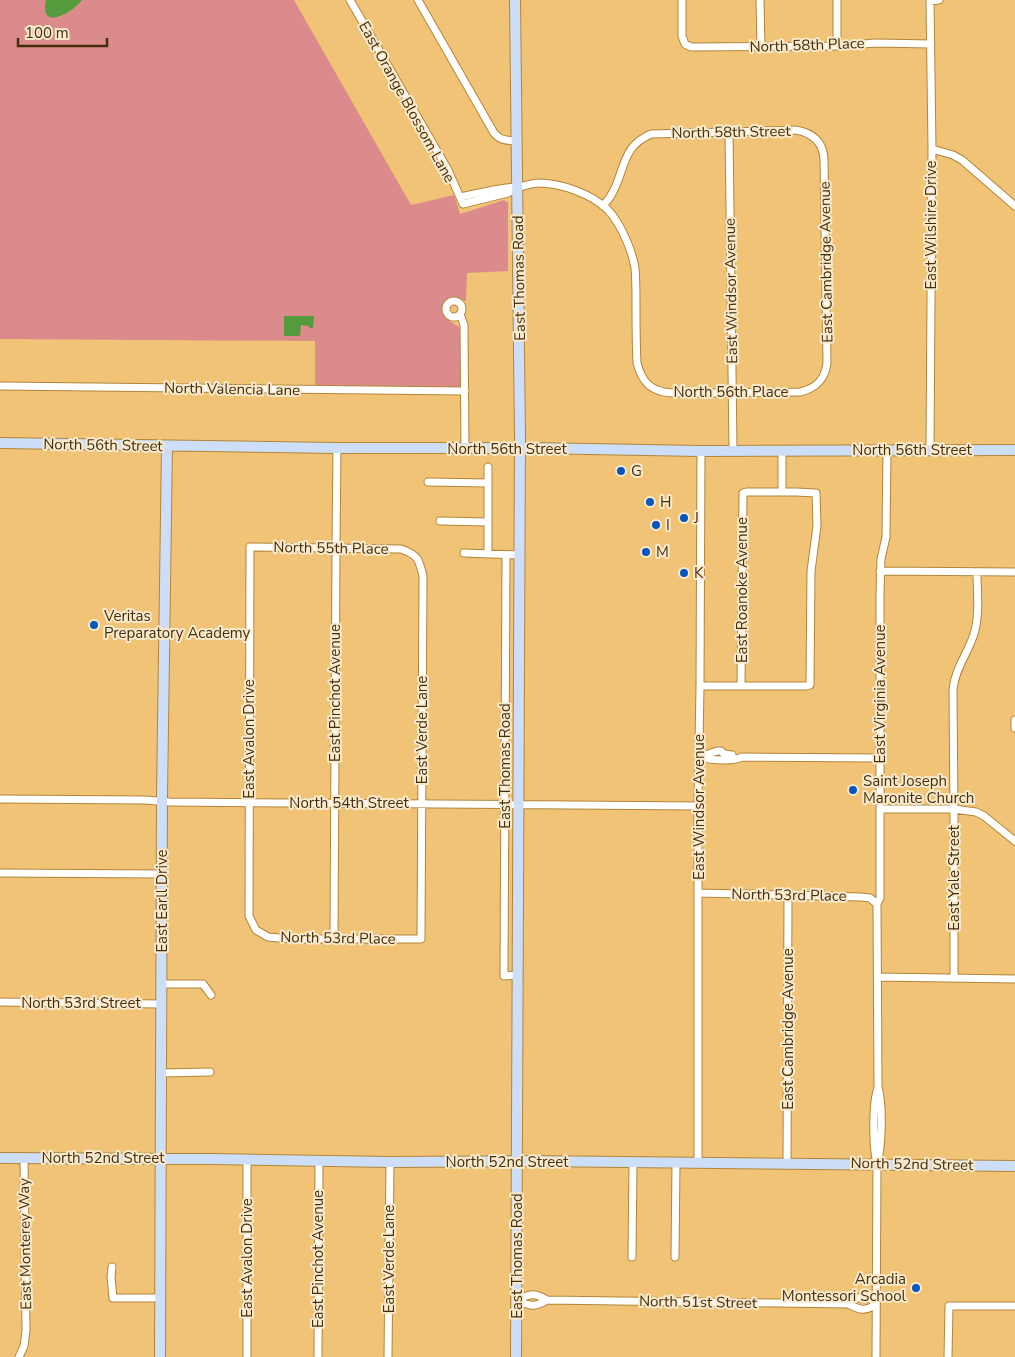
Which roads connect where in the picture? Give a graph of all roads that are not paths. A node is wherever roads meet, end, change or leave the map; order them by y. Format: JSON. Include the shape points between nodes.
{"nodes":[{"id":1,"x":350,"y":0,"type":"edge"},
{"id":2,"x":418,"y":0,"type":"edge"},
{"id":3,"x":515,"y":0,"type":"edge"},
{"id":4,"x":682,"y":0,"type":"edge"},
{"id":5,"x":760,"y":0,"type":"edge"},
{"id":6,"x":837,"y":0,"type":"edge"},
{"id":7,"x":930,"y":0,"type":"edge"},
{"id":8,"x":940,"y":0,"type":"edge"},
{"id":9,"x":930,"y":44,"type":"junction"},
{"id":10,"x":837,"y":46,"type":"junction"},
{"id":11,"x":761,"y":47,"type":"junction"},
{"id":12,"x":729,"y":132,"type":"junction"},
{"id":13,"x":815,"y":137,"type":"joint"},
{"id":14,"x":517,"y":141,"type":"junction"},
{"id":15,"x":932,"y":149,"type":"junction"},
{"id":16,"x":517,"y":187,"type":"junction"},
{"id":17,"x":603,"y":206,"type":"junction"},
{"id":18,"x":1015,"y":206,"type":"edge"},
{"id":19,"x":460,"y":314,"type":"dead end"},
{"id":20,"x":0,"y":386,"type":"edge"},
{"id":21,"x":815,"y":386,"type":"joint"},
{"id":22,"x":465,"y":391,"type":"junction"},
{"id":23,"x":732,"y":392,"type":"junction"},
{"id":24,"x":0,"y":443,"type":"edge"},
{"id":25,"x":167,"y":446,"type":"junction"},
{"id":26,"x":338,"y":448,"type":"junction"},
{"id":27,"x":465,"y":448,"type":"junction"},
{"id":28,"x":520,"y":448,"type":"junction"},
{"id":29,"x":733,"y":450,"type":"junction"},
{"id":30,"x":782,"y":450,"type":"junction"},
{"id":31,"x":887,"y":450,"type":"junction"},
{"id":32,"x":930,"y":450,"type":"junction"},
{"id":33,"x":1015,"y":450,"type":"edge"},
{"id":34,"x":702,"y":451,"type":"junction"},
{"id":35,"x":488,"y":467,"type":"dead end"},
{"id":36,"x":428,"y":482,"type":"dead end"},
{"id":37,"x":488,"y":483,"type":"junction"},
{"id":38,"x":782,"y":492,"type":"junction"},
{"id":39,"x":440,"y":521,"type":"dead end"},
{"id":40,"x":488,"y":522,"type":"junction"},
{"id":41,"x":250,"y":547,"type":"joint"},
{"id":42,"x":336,"y":548,"type":"junction"},
{"id":43,"x":412,"y":553,"type":"joint"},
{"id":44,"x":464,"y":553,"type":"dead end"},
{"id":45,"x":488,"y":553,"type":"junction"},
{"id":46,"x":506,"y":555,"type":"junction"},
{"id":47,"x":520,"y":555,"type":"junction"},
{"id":48,"x":880,"y":571,"type":"junction"},
{"id":49,"x":977,"y":572,"type":"junction"},
{"id":50,"x":1015,"y":572,"type":"edge"},
{"id":51,"x":700,"y":686,"type":"junction"},
{"id":52,"x":741,"y":686,"type":"junction"},
{"id":53,"x":1015,"y":720,"type":"edge"},
{"id":54,"x":1015,"y":728,"type":"edge"},
{"id":55,"x":699,"y":757,"type":"junction"},
{"id":56,"x":880,"y":758,"type":"junction"},
{"id":57,"x":0,"y":799,"type":"edge"},
{"id":58,"x":162,"y":802,"type":"junction"},
{"id":59,"x":249,"y":803,"type":"junction"},
{"id":60,"x":334,"y":803,"type":"junction"},
{"id":61,"x":422,"y":804,"type":"junction"},
{"id":62,"x":505,"y":804,"type":"junction"},
{"id":63,"x":519,"y":804,"type":"junction"},
{"id":64,"x":699,"y":806,"type":"junction"},
{"id":65,"x":880,"y":809,"type":"junction"},
{"id":66,"x":954,"y":810,"type":"junction"},
{"id":67,"x":1015,"y":841,"type":"edge"},
{"id":68,"x":0,"y":873,"type":"edge"},
{"id":69,"x":162,"y":874,"type":"junction"},
{"id":70,"x":699,"y":893,"type":"junction"},
{"id":71,"x":788,"y":894,"type":"junction"},
{"id":72,"x":877,"y":904,"type":"junction"},
{"id":73,"x":256,"y":930,"type":"joint"},
{"id":74,"x":334,"y":938,"type":"junction"},
{"id":75,"x":421,"y":939,"type":"joint"},
{"id":76,"x":518,"y":976,"type":"junction"},
{"id":77,"x":878,"y":977,"type":"junction"},
{"id":78,"x":954,"y":978,"type":"junction"},
{"id":79,"x":1015,"y":978,"type":"edge"},
{"id":80,"x":162,"y":984,"type":"junction"},
{"id":81,"x":211,"y":996,"type":"dead end"},
{"id":82,"x":0,"y":1002,"type":"edge"},
{"id":83,"x":162,"y":1004,"type":"junction"},
{"id":84,"x":210,"y":1072,"type":"dead end"},
{"id":85,"x":162,"y":1073,"type":"junction"},
{"id":86,"x":0,"y":1158,"type":"edge"},
{"id":87,"x":24,"y":1158,"type":"junction"},
{"id":88,"x":161,"y":1159,"type":"junction"},
{"id":89,"x":247,"y":1160,"type":"junction"},
{"id":90,"x":319,"y":1161,"type":"junction"},
{"id":91,"x":390,"y":1162,"type":"junction"},
{"id":92,"x":517,"y":1162,"type":"junction"},
{"id":93,"x":633,"y":1163,"type":"junction"},
{"id":94,"x":676,"y":1163,"type":"junction"},
{"id":95,"x":698,"y":1163,"type":"junction"},
{"id":96,"x":787,"y":1164,"type":"junction"},
{"id":97,"x":877,"y":1164,"type":"junction"},
{"id":98,"x":1015,"y":1166,"type":"edge"},
{"id":99,"x":632,"y":1256,"type":"dead end"},
{"id":100,"x":675,"y":1257,"type":"dead end"},
{"id":101,"x":112,"y":1268,"type":"dead end"},
{"id":102,"x":161,"y":1298,"type":"junction"},
{"id":103,"x":516,"y":1300,"type":"junction"},
{"id":104,"x":848,"y":1304,"type":"junction"},
{"id":105,"x":876,"y":1304,"type":"junction"},
{"id":106,"x":1015,"y":1306,"type":"edge"},
{"id":107,"x":19,"y":1357,"type":"edge"},
{"id":108,"x":160,"y":1357,"type":"edge"},
{"id":109,"x":247,"y":1357,"type":"edge"},
{"id":110,"x":318,"y":1357,"type":"edge"},
{"id":111,"x":388,"y":1357,"type":"edge"},
{"id":112,"x":516,"y":1357,"type":"edge"},
{"id":113,"x":876,"y":1357,"type":"edge"},
{"id":114,"x":948,"y":1357,"type":"edge"}],
"edges":[{"from":1,"to":16,"type":"street","name":"East Orange Blossom Lane","via":[[448,170],[462,201],[499,188]]},
{"from":2,"to":14,"type":"street","via":[[494,133],[501,140]]},
{"from":3,"to":14,"type":"main road","name":"East Thomas Road"},
{"from":4,"to":11,"type":"street","name":"North 58th Place","via":[[684,44],[691,47]]},
{"from":5,"to":11,"type":"street"},
{"from":6,"to":10,"type":"street"},
{"from":7,"to":8,"type":"street"},
{"from":7,"to":9,"type":"street","name":"East Wilshire Drive"},
{"from":9,"to":10,"type":"street","name":"North 58th Place"},
{"from":9,"to":15,"type":"street","name":"East Wilshire Drive"},
{"from":10,"to":11,"type":"street","name":"North 58th Place"},
{"from":12,"to":13,"type":"street","name":"North 58th Street","via":[[796,130]]},
{"from":12,"to":17,"type":"street","name":"North 58th Street","via":[[647,135],[632,146]]},
{"from":12,"to":23,"type":"street","name":"East Windsor Avenue"},
{"from":13,"to":21,"type":"street","name":"East Cambridge Avenue","via":[[824,152],[827,363],[824,377]]},
{"from":14,"to":16,"type":"main road","name":"East Thomas Road"},
{"from":15,"to":18,"type":"street","via":[[962,160]]},
{"from":15,"to":32,"type":"street","name":"East Wilshire Drive"},
{"from":16,"to":17,"type":"street","via":[[532,183],[559,185]]},
{"from":16,"to":28,"type":"main road","name":"East Thomas Road"},
{"from":17,"to":23,"type":"street","name":"North 56th Place","via":[[621,230],[632,255],[636,279],[637,363],[647,384],[665,393]]},
{"from":19,"to":22,"type":"street","via":[[464,324]]},
{"from":20,"to":22,"type":"street","name":"North Valencia Lane"},
{"from":21,"to":23,"type":"street","name":"North 56th Place","via":[[800,392]]},
{"from":22,"to":27,"type":"street"},
{"from":23,"to":29,"type":"street","name":"East Windsor Avenue"},
{"from":24,"to":25,"type":"main road","name":"North 56th Street"},
{"from":25,"to":26,"type":"main road","name":"North 56th Street"},
{"from":25,"to":58,"type":"main road","name":"East Earll Drive"},
{"from":26,"to":27,"type":"main road","name":"North 56th Street"},
{"from":26,"to":42,"type":"street","name":"East Pinchot Avenue"},
{"from":27,"to":28,"type":"main road","name":"North 56th Street"},
{"from":28,"to":34,"type":"main road","name":"North 56th Street"},
{"from":28,"to":47,"type":"main road","name":"East Thomas Road"},
{"from":29,"to":30,"type":"main road","name":"North 56th Street"},
{"from":29,"to":34,"type":"main road","name":"North 56th Street"},
{"from":30,"to":31,"type":"main road","name":"North 56th Street"},
{"from":30,"to":38,"type":"street"},
{"from":31,"to":32,"type":"main road","name":"North 56th Street"},
{"from":31,"to":48,"type":"street","name":"East Virginia Avenue","via":[[886,537]]},
{"from":32,"to":33,"type":"main road","name":"North 56th Street"},
{"from":34,"to":51,"type":"street","name":"East Windsor Avenue"},
{"from":35,"to":37,"type":"street"},
{"from":36,"to":37,"type":"street"},
{"from":37,"to":40,"type":"street"},
{"from":38,"to":52,"type":"street","name":"East Roanoke Avenue","via":[[743,493]]},
{"from":38,"to":52,"type":"street","via":[[816,494],[817,526],[811,571],[810,685]]},
{"from":39,"to":40,"type":"street"},
{"from":40,"to":45,"type":"street"},
{"from":41,"to":42,"type":"street","name":"North 55th Place"},
{"from":41,"to":59,"type":"street","name":"East Avalon Drive"},
{"from":42,"to":43,"type":"street","name":"North 55th Place","via":[[401,549]]},
{"from":42,"to":60,"type":"street","name":"East Pinchot Avenue"},
{"from":43,"to":61,"type":"street","name":"East Verde Lane","via":[[420,562],[423,576]]},
{"from":44,"to":45,"type":"street"},
{"from":45,"to":46,"type":"street"},
{"from":46,"to":47,"type":"street"},
{"from":46,"to":62,"type":"street","name":"East Thomas Road"},
{"from":47,"to":63,"type":"main road","name":"East Thomas Road"},
{"from":48,"to":49,"type":"street"},
{"from":48,"to":56,"type":"street","name":"East Virginia Avenue"},
{"from":49,"to":50,"type":"street"},
{"from":49,"to":66,"type":"street","name":"East Yale Street","via":[[975,631],[954,682]]},
{"from":51,"to":52,"type":"street"},
{"from":51,"to":55,"type":"street","name":"East Windsor Avenue"},
{"from":53,"to":54,"type":"street"},
{"from":55,"to":56,"type":"street","via":[[721,751],[724,757],[734,755],[742,758]]},
{"from":55,"to":64,"type":"street","name":"East Windsor Avenue"},
{"from":56,"to":65,"type":"street","name":"East Virginia Avenue"},
{"from":57,"to":58,"type":"street","name":"North 54th Street"},
{"from":58,"to":59,"type":"street","name":"North 54th Street"},
{"from":58,"to":69,"type":"main road","name":"East Earll Drive"},
{"from":59,"to":60,"type":"street","name":"North 54th Street"},
{"from":59,"to":73,"type":"street","name":"East Avalon Drive","via":[[249,916]]},
{"from":60,"to":61,"type":"street","name":"North 54th Street"},
{"from":60,"to":74,"type":"street","name":"East Pinchot Avenue"},
{"from":61,"to":62,"type":"street","name":"North 54th Street"},
{"from":61,"to":75,"type":"street","name":"East Verde Lane"},
{"from":62,"to":63,"type":"street","name":"North 54th Street"},
{"from":62,"to":76,"type":"street","name":"East Thomas Road","via":[[504,976]]},
{"from":63,"to":64,"type":"street","name":"North 54th Street"},
{"from":63,"to":76,"type":"main road","name":"East Thomas Road"},
{"from":64,"to":70,"type":"street","name":"East Windsor Avenue"},
{"from":65,"to":66,"type":"street"},
{"from":65,"to":72,"type":"street","name":"East Virginia Avenue","via":[[880,898]]},
{"from":66,"to":67,"type":"street","via":[[984,816]]},
{"from":66,"to":78,"type":"street","name":"East Yale Street"},
{"from":68,"to":69,"type":"street"},
{"from":69,"to":80,"type":"main road","name":"East Earll Drive"},
{"from":70,"to":71,"type":"street","name":"North 53rd Place"},
{"from":70,"to":95,"type":"street","name":"East Windsor Avenue"},
{"from":71,"to":72,"type":"street","name":"North 53rd Place","via":[[861,897],[872,899]]},
{"from":71,"to":96,"type":"street","name":"East Cambridge Avenue"},
{"from":72,"to":77,"type":"street","name":"East Virginia Avenue"},
{"from":73,"to":74,"type":"street","name":"North 53rd Place","via":[[268,937]]},
{"from":74,"to":75,"type":"street","name":"North 53rd Place"},
{"from":76,"to":92,"type":"main road","name":"East Thomas Road"},
{"from":77,"to":78,"type":"street"},
{"from":77,"to":97,"type":"street","name":"East Virginia Avenue","via":[[878,1088],[874,1097],[874,1154]]},
{"from":78,"to":79,"type":"street"},
{"from":80,"to":81,"type":"street","via":[[204,984]]},
{"from":80,"to":83,"type":"main road","name":"East Earll Drive"},
{"from":82,"to":83,"type":"street","name":"North 53rd Street"},
{"from":83,"to":85,"type":"main road","name":"East Earll Drive"},
{"from":84,"to":85,"type":"street"},
{"from":85,"to":88,"type":"main road","name":"East Earll Drive"},
{"from":86,"to":87,"type":"main road","name":"North 52nd Street"},
{"from":87,"to":88,"type":"main road","name":"North 52nd Street"},
{"from":87,"to":107,"type":"street","name":"East Monterey Way","via":[[26,1331]]},
{"from":88,"to":89,"type":"main road","name":"North 52nd Street"},
{"from":88,"to":102,"type":"main road","name":"East Earll Drive"},
{"from":89,"to":90,"type":"main road","name":"North 52nd Street"},
{"from":89,"to":109,"type":"street","name":"East Avalon Drive"},
{"from":90,"to":91,"type":"main road","name":"North 52nd Street"},
{"from":90,"to":110,"type":"street","name":"East Pinchot Avenue"},
{"from":91,"to":92,"type":"main road","name":"North 52nd Street"},
{"from":91,"to":111,"type":"street","name":"East Verde Lane"},
{"from":92,"to":93,"type":"main road","name":"North 52nd Street"},
{"from":92,"to":103,"type":"main road","name":"East Thomas Road"},
{"from":93,"to":94,"type":"main road","name":"North 52nd Street"},
{"from":93,"to":99,"type":"street"},
{"from":94,"to":95,"type":"main road","name":"North 52nd Street"},
{"from":94,"to":100,"type":"street"},
{"from":95,"to":96,"type":"main road","name":"North 52nd Street"},
{"from":96,"to":97,"type":"main road","name":"North 52nd Street"},
{"from":97,"to":98,"type":"main road","name":"North 52nd Street"},
{"from":97,"to":105,"type":"street","name":"East Virginia Avenue"},
{"from":101,"to":102,"type":"street","via":[[113,1298]]},
{"from":102,"to":108,"type":"main road","name":"East Earll Drive"},
{"from":103,"to":104,"type":"street","name":"North 51st Street","via":[[529,1305],[539,1305],[547,1300]]},
{"from":103,"to":112,"type":"main road","name":"East Thomas Road"},
{"from":104,"to":105,"type":"street","name":"North 51st Street","via":[[858,1309],[869,1309]]},
{"from":104,"to":105,"type":"street","name":"North 51st Street","via":[[858,1298],[870,1298]]},
{"from":105,"to":113,"type":"street","name":"East Virginia Avenue"},
{"from":106,"to":114,"type":"street","via":[[949,1306]]}]}
